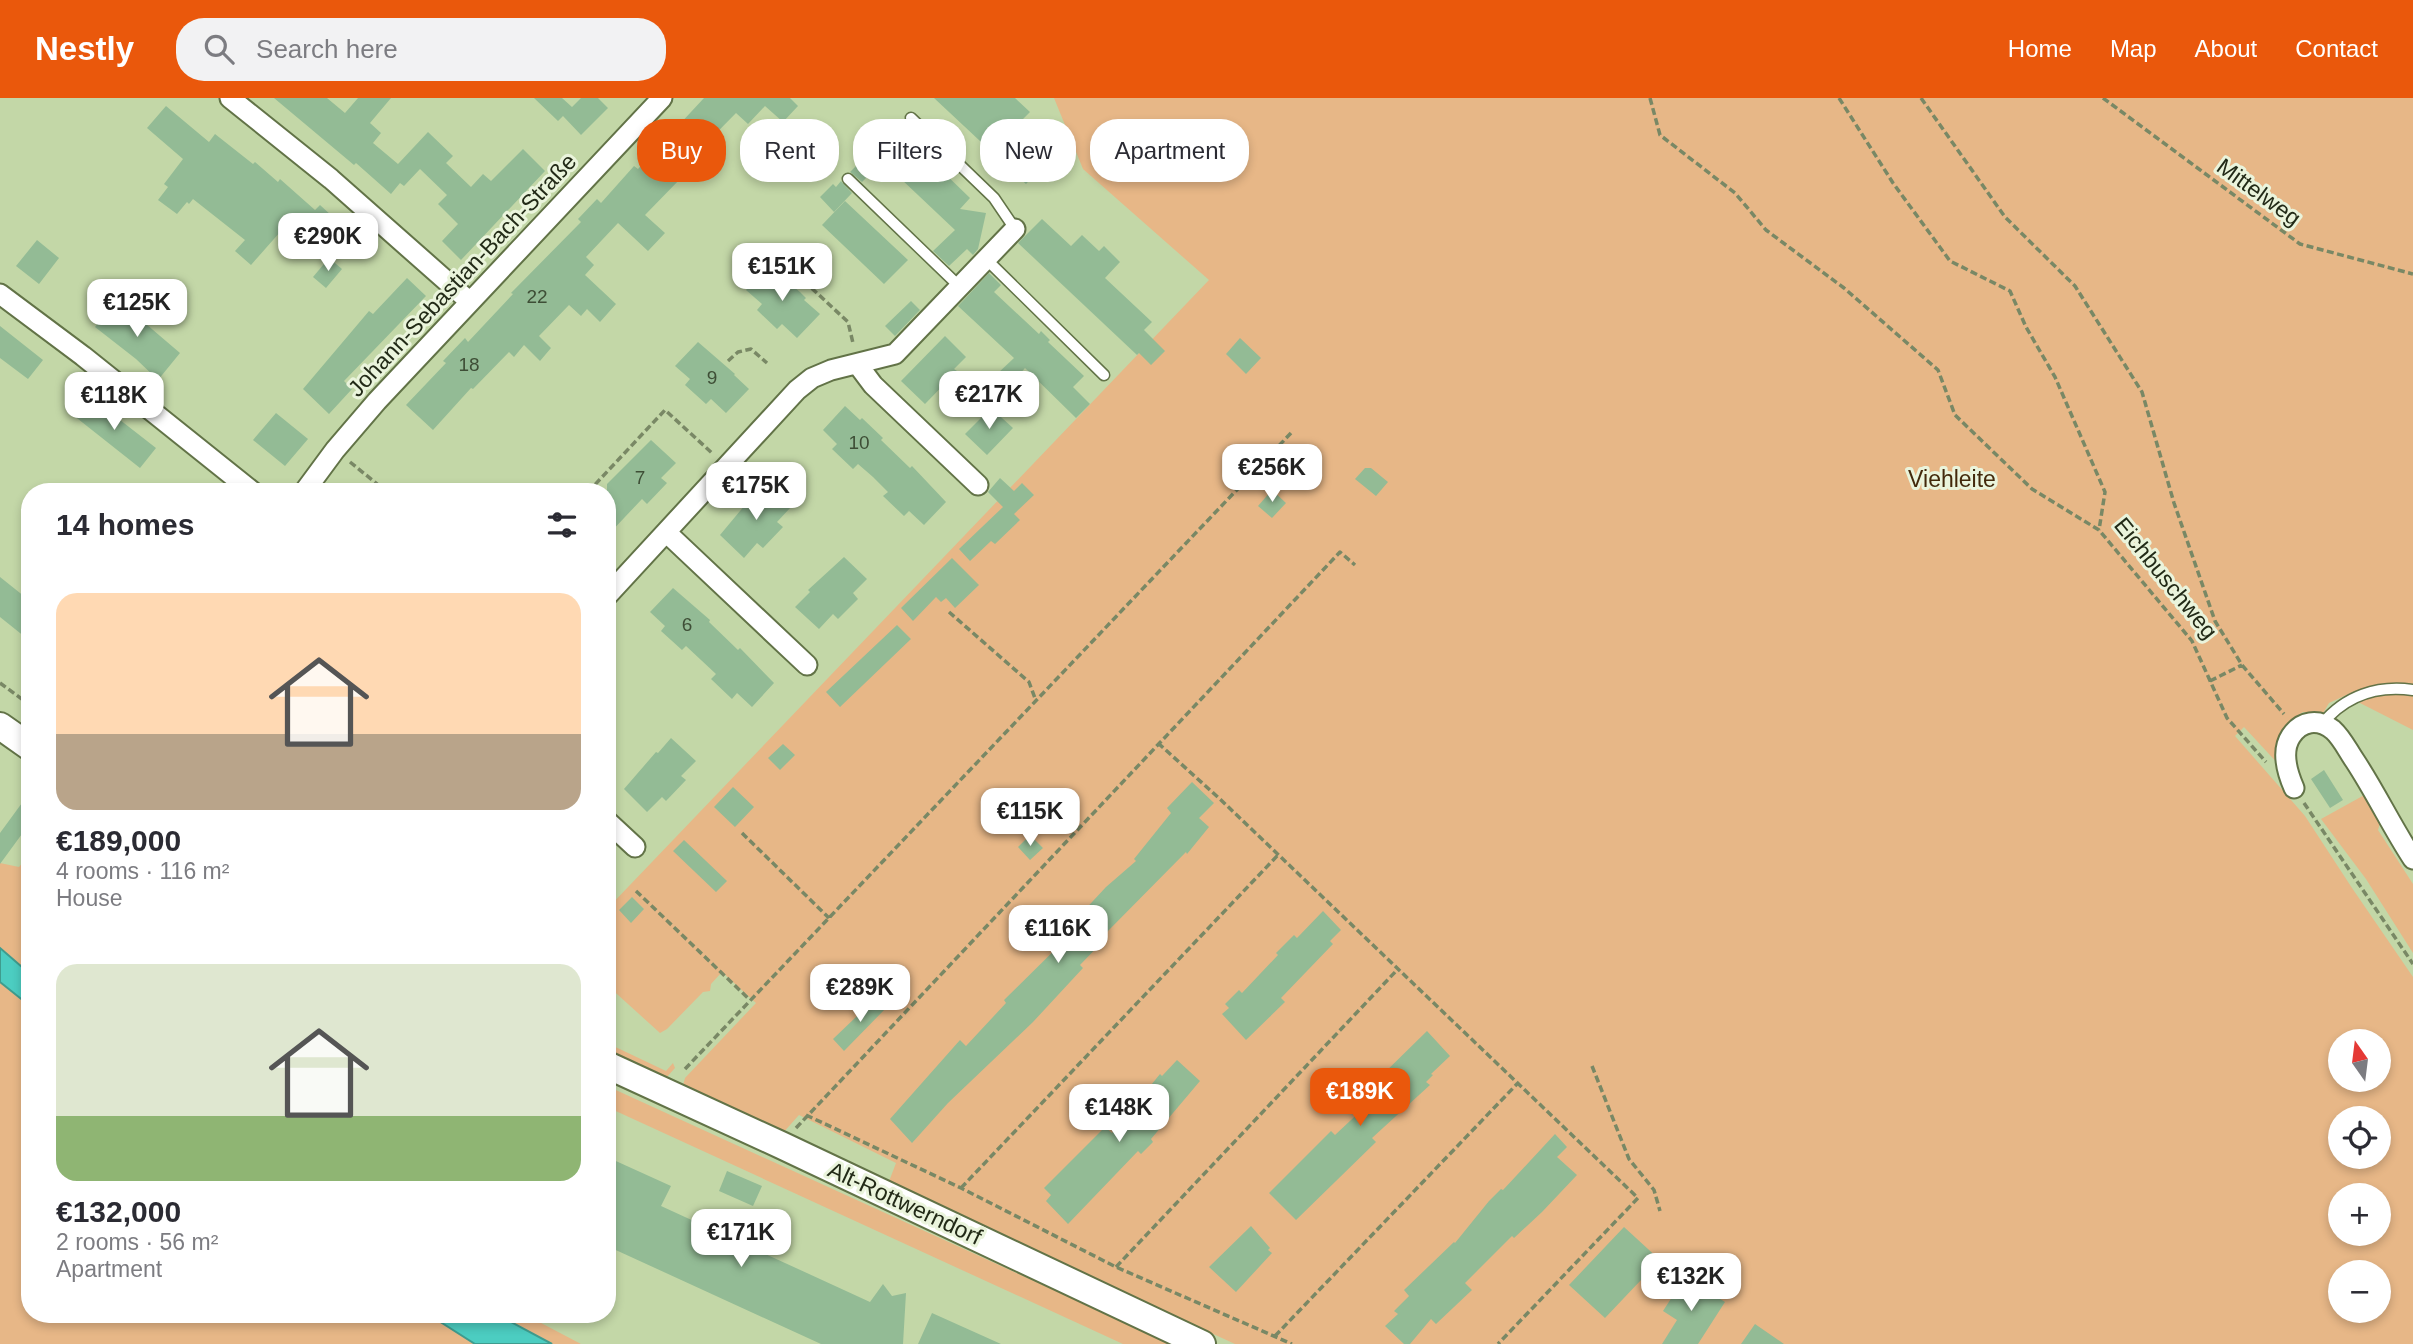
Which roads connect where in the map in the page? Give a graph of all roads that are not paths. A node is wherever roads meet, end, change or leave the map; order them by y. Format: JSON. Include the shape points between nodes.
{"nodes":[{"id":1,"x":230,"y":98,"type":"edge"},
{"id":2,"x":662,"y":98,"type":"edge"},
{"id":3,"x":911,"y":118,"type":"dead end"},
{"id":4,"x":848,"y":179,"type":"dead end"},
{"id":5,"x":1015,"y":229,"type":"joint"},
{"id":6,"x":986,"y":259,"type":"junction"},
{"id":7,"x":960,"y":287,"type":"junction"},
{"id":8,"x":0,"y":294,"type":"edge"},
{"id":9,"x":469,"y":301,"type":"junction"},
{"id":10,"x":858,"y":365,"type":"junction"},
{"id":11,"x":1104,"y":375,"type":"dead end"},
{"id":12,"x":242,"y":483,"type":"edge"},
{"id":13,"x":311,"y":483,"type":"edge"},
{"id":14,"x":978,"y":485,"type":"dead end"},
{"id":15,"x":667,"y":533,"type":"junction"},
{"id":16,"x":616,"y":587,"type":"edge"},
{"id":17,"x":807,"y":665,"type":"dead end"},
{"id":18,"x":2413,"y":690,"type":"edge"},
{"id":19,"x":2322,"y":724,"type":"junction"},
{"id":20,"x":0,"y":726,"type":"edge"},
{"id":21,"x":21,"y":741,"type":"edge"},
{"id":22,"x":2294,"y":788,"type":"road end"},
{"id":23,"x":616,"y":829,"type":"edge"},
{"id":24,"x":635,"y":847,"type":"dead end"},
{"id":25,"x":2413,"y":859,"type":"edge"},
{"id":26,"x":616,"y":1069,"type":"edge"},
{"id":27,"x":1202,"y":1344,"type":"edge"}],
"edges":[{"from":1,"to":9,"type":"street"},
{"from":2,"to":9,"type":"street","name":"Johann-Sebastian-Bach-Straße"},
{"from":3,"to":5,"type":"lane","via":[[994,198]]},
{"from":4,"to":7,"type":"lane"},
{"from":5,"to":6,"type":"street"},
{"from":6,"to":7,"type":"street"},
{"from":6,"to":11,"type":"lane"},
{"from":7,"to":10,"type":"street","via":[[895,354]]},
{"from":8,"to":12,"type":"street"},
{"from":9,"to":13,"type":"street","name":"Johann-Sebastian-Bach-Straße","via":[[377,401]]},
{"from":10,"to":14,"type":"street","via":[[873,385]]},
{"from":10,"to":15,"type":"street","via":[[812,377],[797,390]]},
{"from":15,"to":16,"type":"street"},
{"from":15,"to":17,"type":"street"},
{"from":18,"to":19,"type":"lane","via":[[2392,687],[2360,695],[2335,708]]},
{"from":19,"to":22,"type":"street","via":[[2307,722],[2287,741],[2288,774]]},
{"from":19,"to":25,"type":"street","via":[[2335,732]]},
{"from":20,"to":21,"type":"main road"},
{"from":23,"to":24,"type":"street"},
{"from":26,"to":27,"type":"main road","name":"Alt-Rottwerndorf"}]}
